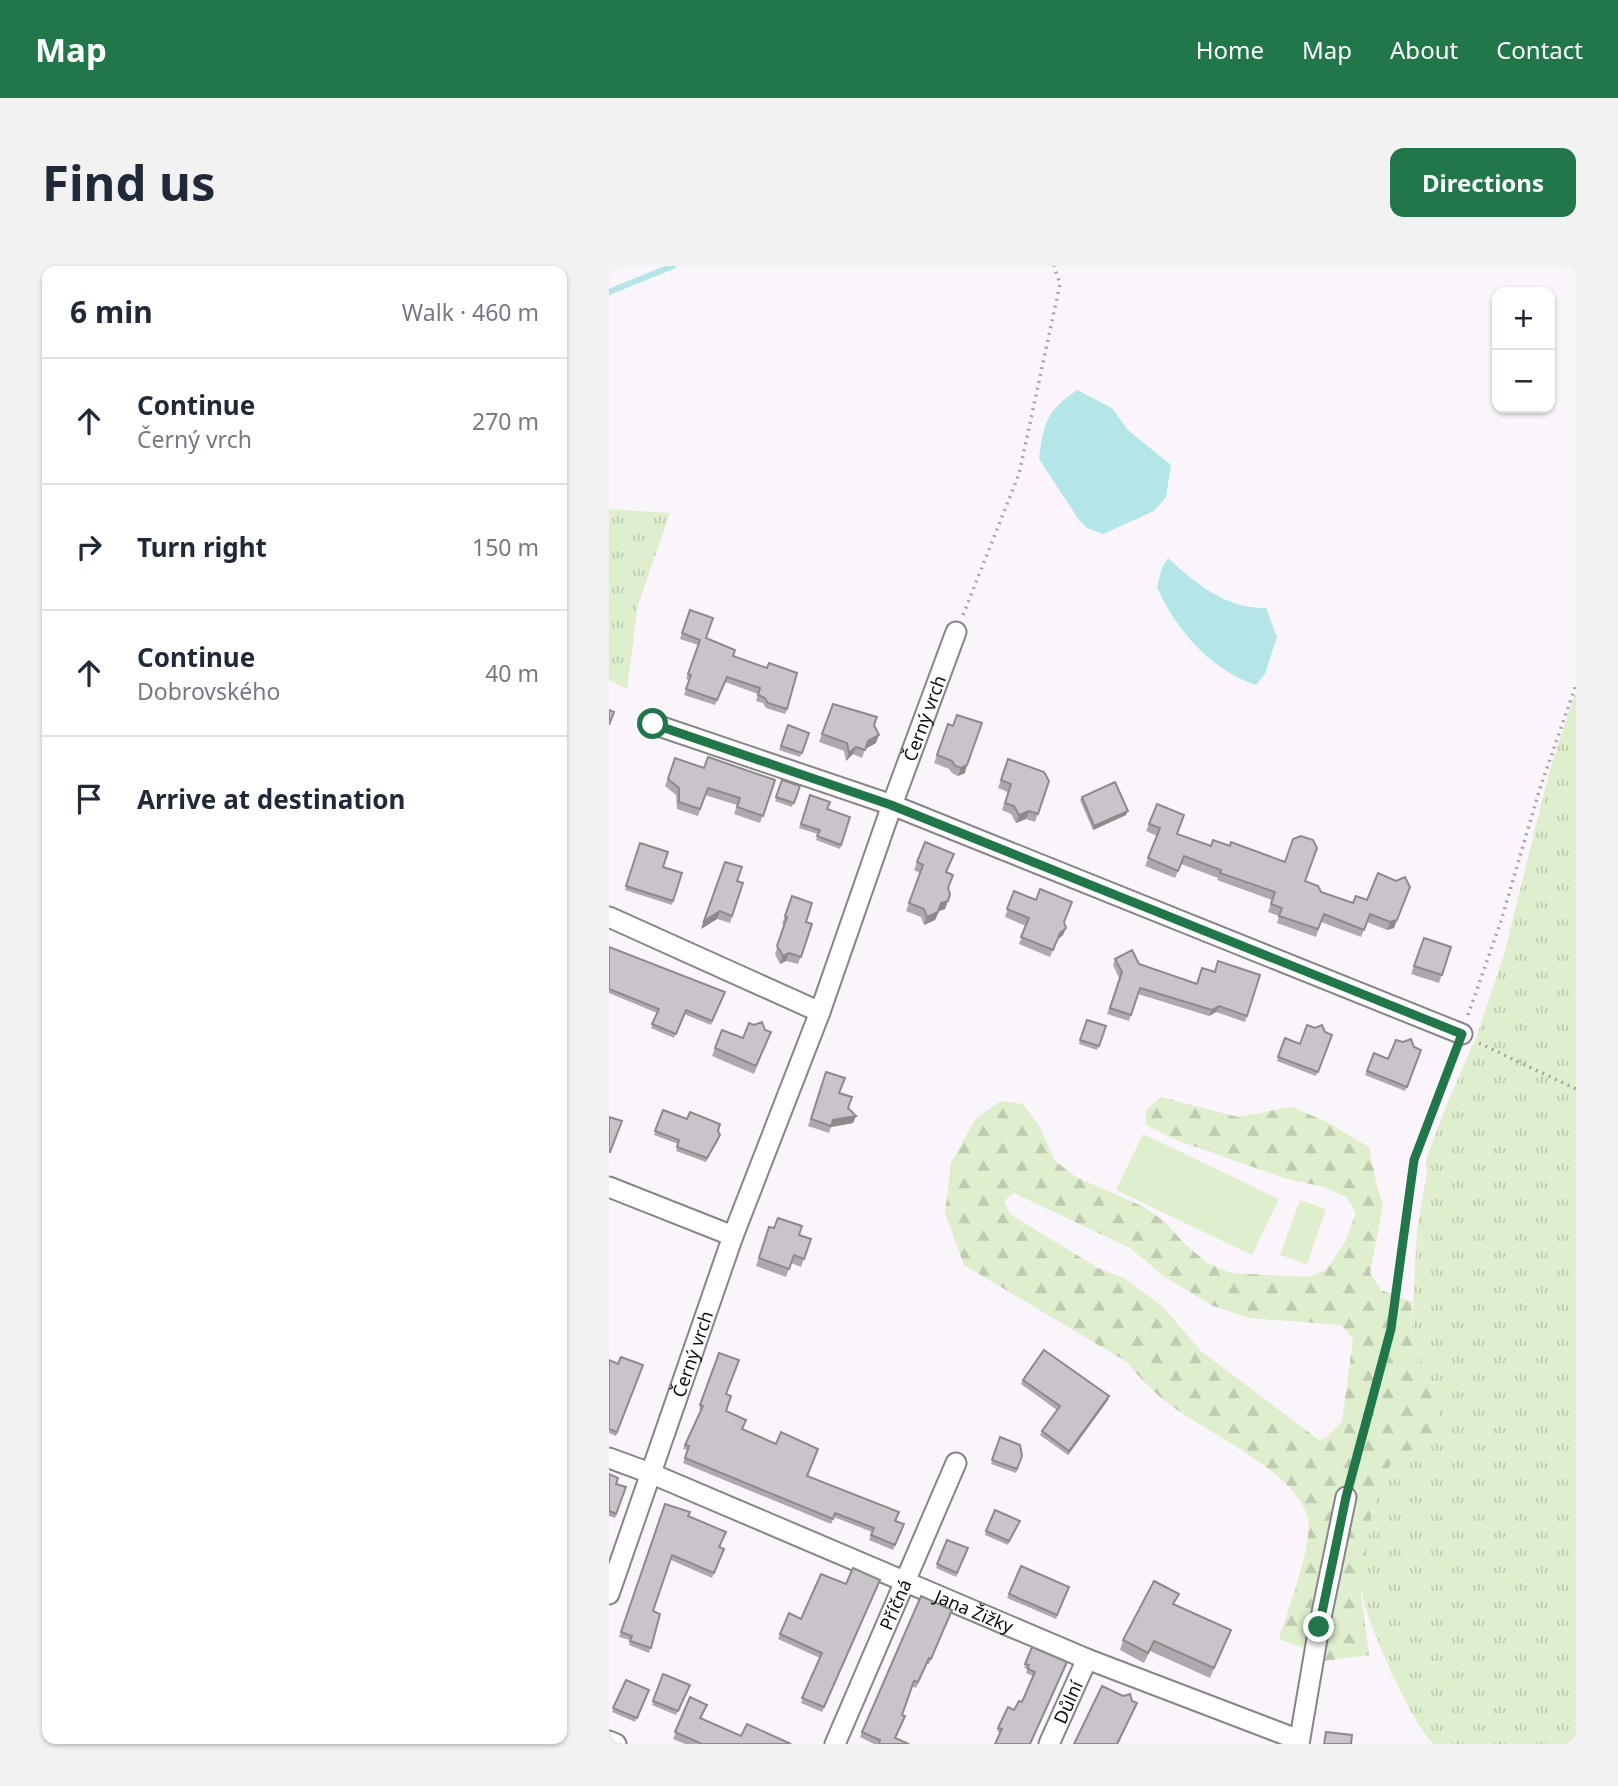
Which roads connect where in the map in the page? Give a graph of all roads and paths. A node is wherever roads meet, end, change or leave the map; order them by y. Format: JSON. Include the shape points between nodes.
{"nodes":[{"id":1,"x":1054,"y":266,"type":"edge"},
{"id":2,"x":956,"y":632,"type":"joint"},
{"id":3,"x":1576,"y":685,"type":"edge"},
{"id":4,"x":653,"y":724,"type":"dead end"},
{"id":5,"x":891,"y":805,"type":"junction"},
{"id":6,"x":609,"y":917,"type":"edge"},
{"id":7,"x":820,"y":1012,"type":"junction"},
{"id":8,"x":1462,"y":1034,"type":"junction"},
{"id":9,"x":1576,"y":1089,"type":"edge"},
{"id":10,"x":609,"y":1187,"type":"edge"},
{"id":11,"x":733,"y":1236,"type":"junction"},
{"id":12,"x":609,"y":1458,"type":"edge"},
{"id":13,"x":956,"y":1464,"type":"dead end"},
{"id":14,"x":650,"y":1473,"type":"junction"},
{"id":15,"x":1346,"y":1497,"type":"joint"},
{"id":16,"x":906,"y":1581,"type":"junction"},
{"id":17,"x":609,"y":1594,"type":"edge"},
{"id":18,"x":1087,"y":1660,"type":"junction"},
{"id":19,"x":609,"y":1741,"type":"edge"},
{"id":20,"x":1299,"y":1742,"type":"edge"},
{"id":21,"x":616,"y":1744,"type":"edge"},
{"id":22,"x":835,"y":1744,"type":"edge"},
{"id":23,"x":1049,"y":1744,"type":"edge"}],
"edges":[{"from":1,"to":2,"type":"path","via":[[1060,284],[1019,474]]},
{"from":2,"to":5,"type":"street","name":"Černý vrch"},
{"from":3,"to":8,"type":"path"},
{"from":4,"to":5,"type":"street"},
{"from":5,"to":7,"type":"street","name":"Černý vrch"},
{"from":5,"to":8,"type":"street"},
{"from":6,"to":7,"type":"street"},
{"from":7,"to":11,"type":"street","name":"Černý vrch"},
{"from":8,"to":9,"type":"path"},
{"from":8,"to":15,"type":"path","via":[[1414,1160],[1391,1329]]},
{"from":10,"to":11,"type":"street"},
{"from":11,"to":14,"type":"street","name":"Černý vrch"},
{"from":12,"to":14,"type":"street"},
{"from":13,"to":16,"type":"street","name":"Příčná"},
{"from":14,"to":16,"type":"street","name":"Jana Žižky"},
{"from":14,"to":17,"type":"street","name":"Černý vrch"},
{"from":15,"to":20,"type":"street"},
{"from":16,"to":18,"type":"street","name":"Jana Žižky"},
{"from":16,"to":22,"type":"street","name":"Příčná"},
{"from":18,"to":20,"type":"street","name":"Jana Žižky"},
{"from":18,"to":23,"type":"street","name":"Důlní"},
{"from":19,"to":21,"type":"street"}]}
